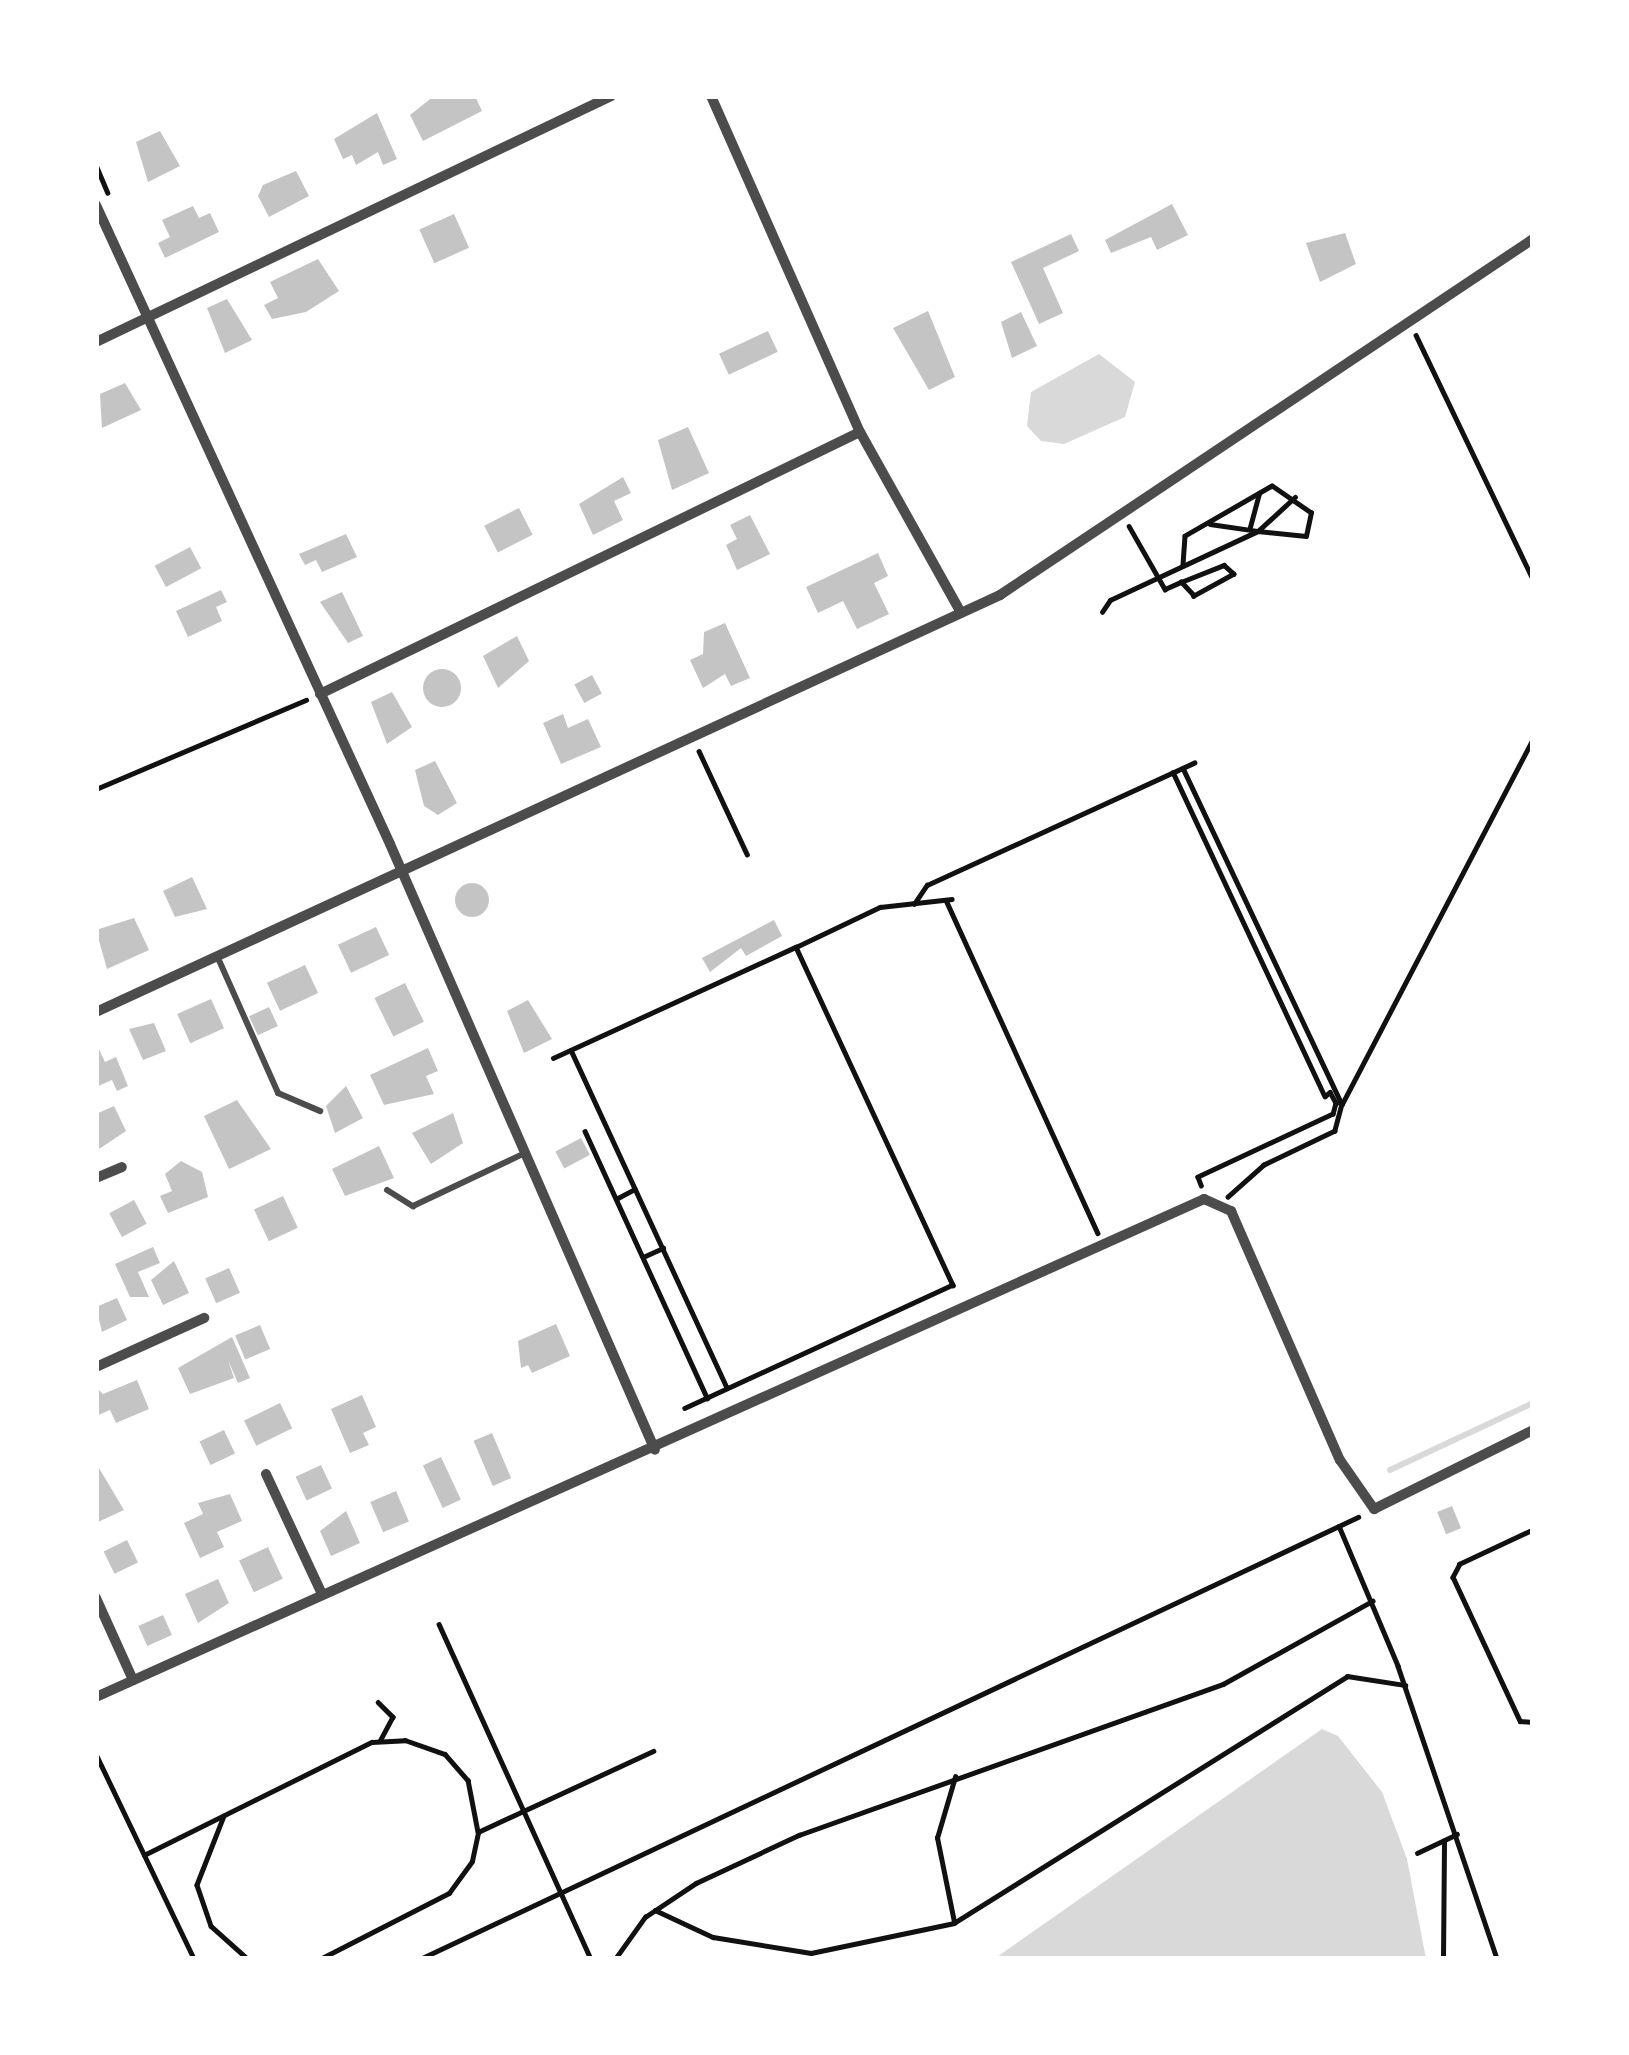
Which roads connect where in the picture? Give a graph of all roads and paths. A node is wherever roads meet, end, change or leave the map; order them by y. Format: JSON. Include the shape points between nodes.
{"nodes":[{"id":1,"x":611,"y":96,"type":"edge"},
{"id":2,"x":711,"y":96,"type":"edge"},
{"id":3,"x":96,"y":205,"type":"edge"},
{"id":4,"x":1533,"y":239,"type":"edge"},
{"id":5,"x":146,"y":318,"type":"junction"},
{"id":6,"x":1409,"y":325,"type":"junction"},
{"id":7,"x":96,"y":342,"type":"edge"},
{"id":8,"x":860,"y":432,"type":"junction"},
{"id":9,"x":1259,"y":493,"type":"junction"},
{"id":10,"x":1295,"y":497,"type":"junction"},
{"id":11,"x":1123,"y":517,"type":"junction"},
{"id":12,"x":1205,"y":523,"type":"junction"},
{"id":13,"x":1250,"y":527,"type":"junction"},
{"id":14,"x":1258,"y":531,"type":"junction"},
{"id":15,"x":1183,"y":566,"type":"junction"},
{"id":16,"x":1160,"y":577,"type":"junction"},
{"id":17,"x":1533,"y":580,"type":"edge"},
{"id":18,"x":1181,"y":582,"type":"junction"},
{"id":19,"x":1102,"y":612,"type":"dead end"},
{"id":20,"x":961,"y":613,"type":"junction"},
{"id":21,"x":320,"y":694,"type":"junction"},
{"id":22,"x":694,"y":740,"type":"junction"},
{"id":23,"x":1533,"y":740,"type":"edge"},
{"id":24,"x":1194,"y":763,"type":"dead end"},
{"id":25,"x":1183,"y":768,"type":"junction"},
{"id":26,"x":1172,"y":772,"type":"junction"},
{"id":27,"x":96,"y":789,"type":"edge"},
{"id":28,"x":747,"y":854,"type":"dead end"},
{"id":29,"x":399,"y":876,"type":"junction"},
{"id":30,"x":914,"y":904,"type":"junction"},
{"id":31,"x":796,"y":947,"type":"junction"},
{"id":32,"x":218,"y":957,"type":"junction"},
{"id":33,"x":96,"y":1012,"type":"edge"},
{"id":34,"x":571,"y":1050,"type":"junction"},
{"id":35,"x":553,"y":1058,"type":"dead end"},
{"id":36,"x":1339,"y":1104,"type":"junction"},
{"id":37,"x":320,"y":1111,"type":"dead end"},
{"id":38,"x":585,"y":1131,"type":"dead end"},
{"id":39,"x":521,"y":1155,"type":"junction"},
{"id":40,"x":122,"y":1167,"type":"dead end"},
{"id":41,"x":96,"y":1178,"type":"edge"},
{"id":42,"x":635,"y":1189,"type":"junction"},
{"id":43,"x":388,"y":1190,"type":"dead end"},
{"id":44,"x":616,"y":1198,"type":"junction"},
{"id":45,"x":1205,"y":1199,"type":"junction"},
{"id":46,"x":1224,"y":1204,"type":"junction"},
{"id":47,"x":1103,"y":1244,"type":"junction"},
{"id":48,"x":662,"y":1248,"type":"junction"},
{"id":49,"x":643,"y":1257,"type":"junction"},
{"id":50,"x":204,"y":1318,"type":"dead end"},
{"id":51,"x":96,"y":1367,"type":"edge"},
{"id":52,"x":728,"y":1388,"type":"junction"},
{"id":53,"x":707,"y":1397,"type":"junction"},
{"id":54,"x":685,"y":1408,"type":"dead end"},
{"id":55,"x":1533,"y":1430,"type":"edge"},
{"id":56,"x":655,"y":1450,"type":"junction"},
{"id":57,"x":266,"y":1474,"type":"dead end"},
{"id":58,"x":1375,"y":1509,"type":"junction"},
{"id":59,"x":1339,"y":1526,"type":"junction"},
{"id":60,"x":1533,"y":1530,"type":"edge"},
{"id":61,"x":322,"y":1594,"type":"junction"},
{"id":62,"x":96,"y":1598,"type":"edge"},
{"id":63,"x":1372,"y":1601,"type":"junction"},
{"id":64,"x":439,"y":1624,"type":"dead end"},
{"id":65,"x":134,"y":1680,"type":"junction"},
{"id":66,"x":1405,"y":1685,"type":"junction"},
{"id":67,"x":96,"y":1697,"type":"edge"},
{"id":68,"x":378,"y":1702,"type":"dead end"},
{"id":69,"x":1533,"y":1722,"type":"edge"},
{"id":70,"x":380,"y":1741,"type":"junction"},
{"id":71,"x":653,"y":1750,"type":"dead end"},
{"id":72,"x":96,"y":1754,"type":"edge"},
{"id":73,"x":955,"y":1777,"type":"junction"},
{"id":74,"x":524,"y":1811,"type":"junction"},
{"id":75,"x":224,"y":1816,"type":"junction"},
{"id":76,"x":478,"y":1832,"type":"junction"},
{"id":77,"x":1457,"y":1834,"type":"junction"},
{"id":78,"x":1444,"y":1841,"type":"junction"},
{"id":79,"x":1417,"y":1853,"type":"dead end"},
{"id":80,"x":144,"y":1856,"type":"junction"},
{"id":81,"x":561,"y":1890,"type":"junction"},
{"id":82,"x":655,"y":1910,"type":"junction"},
{"id":83,"x":954,"y":1922,"type":"junction"},
{"id":84,"x":194,"y":1959,"type":"edge"},
{"id":85,"x":248,"y":1959,"type":"edge"},
{"id":86,"x":320,"y":1959,"type":"edge"},
{"id":87,"x":420,"y":1959,"type":"edge"},
{"id":88,"x":591,"y":1959,"type":"edge"},
{"id":89,"x":615,"y":1959,"type":"edge"},
{"id":90,"x":1443,"y":1959,"type":"edge"},
{"id":91,"x":1497,"y":1959,"type":"edge"}],
"edges":[{"from":1,"to":5,"type":"street"},
{"from":2,"to":8,"type":"street"},
{"from":3,"to":5,"type":"street"},
{"from":4,"to":6,"type":"street"},
{"from":5,"to":7,"type":"street"},
{"from":5,"to":21,"type":"street"},
{"from":6,"to":11,"type":"street"},
{"from":6,"to":17,"type":"path","via":[[1432,358],[1467,455]]},
{"from":8,"to":20,"type":"street"},
{"from":8,"to":21,"type":"street"},
{"from":9,"to":10,"type":"path","via":[[1276,485]]},
{"from":9,"to":12,"type":"path"},
{"from":9,"to":13,"type":"path"},
{"from":10,"to":14,"type":"path"},
{"from":10,"to":14,"type":"path","via":[[1311,513],[1309,534]]},
{"from":11,"to":16,"type":"path"},
{"from":11,"to":20,"type":"street"},
{"from":12,"to":13,"type":"path"},
{"from":12,"to":15,"type":"path","via":[[1180,542]]},
{"from":13,"to":14,"type":"path"},
{"from":14,"to":15,"type":"path"},
{"from":15,"to":16,"type":"path"},
{"from":16,"to":18,"type":"path","via":[[1165,589]]},
{"from":16,"to":19,"type":"path"},
{"from":18,"to":18,"type":"path","via":[[1224,565],[1234,574],[1194,596]]},
{"from":20,"to":22,"type":"street"},
{"from":21,"to":27,"type":"path"},
{"from":21,"to":29,"type":"street"},
{"from":22,"to":28,"type":"path"},
{"from":22,"to":29,"type":"street"},
{"from":23,"to":36,"type":"path"},
{"from":24,"to":25,"type":"path"},
{"from":25,"to":26,"type":"path"},
{"from":25,"to":36,"type":"path"},
{"from":26,"to":30,"type":"path","via":[[927,885]]},
{"from":26,"to":36,"type":"path","via":[[1324,1096],[1330,1092]]},
{"from":29,"to":32,"type":"street"},
{"from":29,"to":39,"type":"street"},
{"from":30,"to":31,"type":"path","via":[[880,907]]},
{"from":30,"to":47,"type":"path","via":[[949,900]]},
{"from":31,"to":34,"type":"path"},
{"from":31,"to":52,"type":"path","via":[[953,1285]]},
{"from":32,"to":33,"type":"street"},
{"from":32,"to":37,"type":"lane","via":[[278,1093]]},
{"from":34,"to":35,"type":"path"},
{"from":34,"to":42,"type":"path"},
{"from":36,"to":45,"type":"path","via":[[1334,1114],[1198,1177]]},
{"from":36,"to":46,"type":"path","via":[[1335,1131],[1264,1165]]},
{"from":38,"to":44,"type":"path"},
{"from":39,"to":43,"type":"lane","via":[[413,1207]]},
{"from":39,"to":56,"type":"street"},
{"from":40,"to":41,"type":"street"},
{"from":42,"to":44,"type":"path"},
{"from":42,"to":48,"type":"path"},
{"from":44,"to":49,"type":"path"},
{"from":45,"to":46,"type":"street"},
{"from":45,"to":47,"type":"street"},
{"from":46,"to":58,"type":"street","via":[[1340,1460]]},
{"from":47,"to":56,"type":"street"},
{"from":48,"to":49,"type":"path"},
{"from":48,"to":52,"type":"path"},
{"from":49,"to":53,"type":"path"},
{"from":50,"to":51,"type":"street"},
{"from":52,"to":53,"type":"path"},
{"from":53,"to":54,"type":"path"},
{"from":55,"to":58,"type":"street"},
{"from":56,"to":61,"type":"street"},
{"from":57,"to":61,"type":"street"},
{"from":58,"to":59,"type":"path"},
{"from":59,"to":63,"type":"path"},
{"from":59,"to":81,"type":"path"},
{"from":60,"to":69,"type":"path","via":[[1460,1564],[1453,1577],[1520,1721]]},
{"from":61,"to":65,"type":"street"},
{"from":62,"to":65,"type":"street"},
{"from":63,"to":66,"type":"path"},
{"from":63,"to":73,"type":"path","via":[[1223,1684]]},
{"from":64,"to":74,"type":"path"},
{"from":65,"to":67,"type":"street"},
{"from":66,"to":77,"type":"path"},
{"from":66,"to":83,"type":"path","via":[[1347,1676]]},
{"from":68,"to":70,"type":"path","via":[[393,1717]]},
{"from":70,"to":75,"type":"path"},
{"from":70,"to":76,"type":"path","via":[[445,1754],[468,1780]]},
{"from":71,"to":74,"type":"path"},
{"from":72,"to":80,"type":"path"},
{"from":73,"to":82,"type":"path","via":[[799,1834]]},
{"from":73,"to":83,"type":"path","via":[[938,1838]]},
{"from":74,"to":76,"type":"path"},
{"from":74,"to":81,"type":"path"},
{"from":75,"to":80,"type":"path"},
{"from":75,"to":85,"type":"path","via":[[197,1885],[211,1926]]},
{"from":76,"to":86,"type":"path","via":[[472,1861],[449,1893]]},
{"from":77,"to":78,"type":"path"},
{"from":77,"to":91,"type":"path"},
{"from":78,"to":79,"type":"path"},
{"from":78,"to":90,"type":"path"},
{"from":80,"to":84,"type":"path"},
{"from":81,"to":87,"type":"path"},
{"from":81,"to":88,"type":"path"},
{"from":82,"to":83,"type":"path","via":[[713,1937],[811,1954]]},
{"from":82,"to":89,"type":"path"}]}
